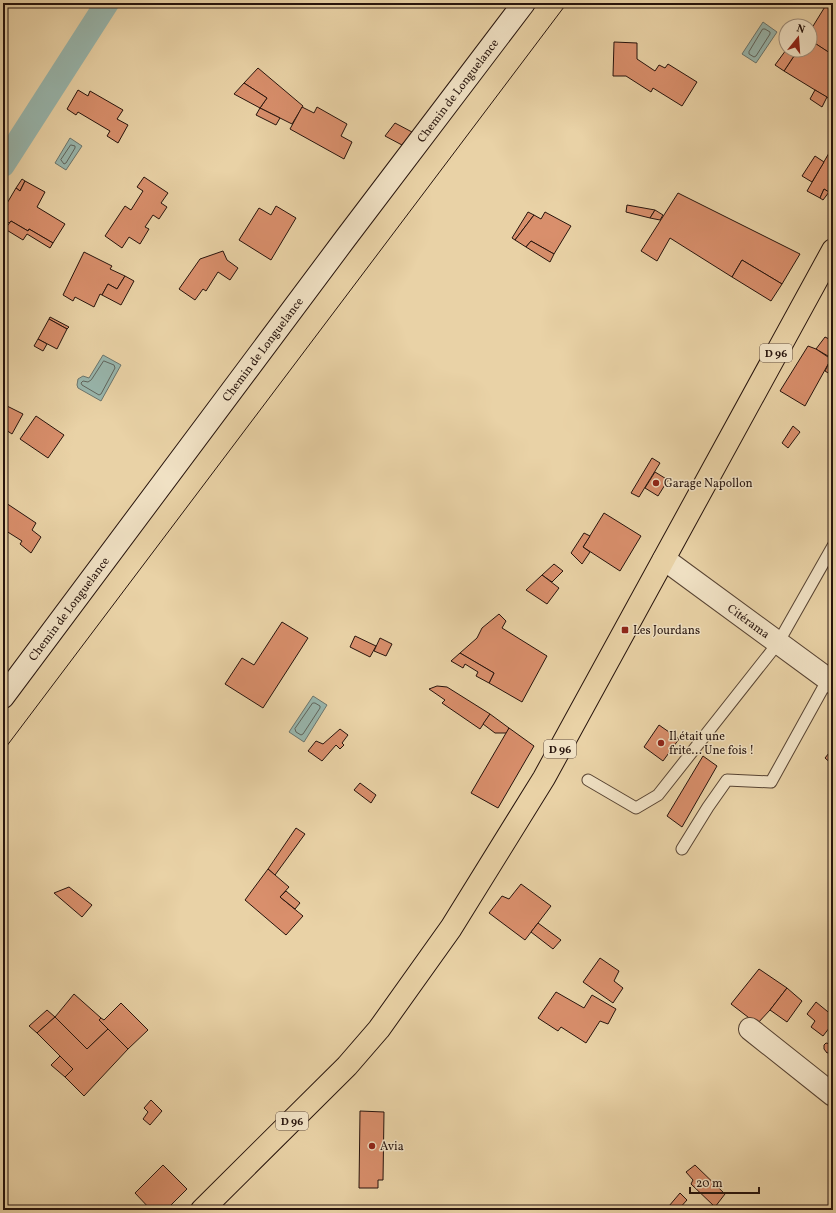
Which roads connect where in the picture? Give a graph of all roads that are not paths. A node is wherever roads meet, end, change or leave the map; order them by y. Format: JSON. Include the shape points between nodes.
{"nodes":[{"id":1,"x":524,"y":3,"type":"edge"},
{"id":2,"x":833,"y":250,"type":"edge"},
{"id":3,"x":833,"y":546,"type":"edge"},
{"id":4,"x":664,"y":559,"type":"junction"},
{"id":5,"x":778,"y":643,"type":"junction"},
{"id":6,"x":831,"y":678,"type":"edge"},
{"id":7,"x":3,"y":697,"type":"edge"},
{"id":8,"x":588,"y":780,"type":"dead end"},
{"id":9,"x":682,"y":848,"type":"dead end"},
{"id":10,"x":750,"y":1029,"type":"dead end"},
{"id":11,"x":830,"y":1093,"type":"edge"},
{"id":12,"x":202,"y":1210,"type":"edge"}],
"edges":[{"from":1,"to":7,"type":"street","name":"Chemin de Longuelance"},
{"from":2,"to":4,"type":"main road","number":"D 96"},
{"from":3,"to":5,"type":"lane"},
{"from":4,"to":5,"type":"street","name":"Citérama"},
{"from":4,"to":12,"type":"main road","number":"D 96","via":[[544,778],[447,934],[379,1029],[347,1066]]},
{"from":5,"to":6,"type":"street","name":"Citérama"},
{"from":5,"to":8,"type":"lane","via":[[658,795],[636,808]]},
{"from":6,"to":9,"type":"lane","via":[[771,782],[727,780]]},
{"from":10,"to":11,"type":"street"}]}
